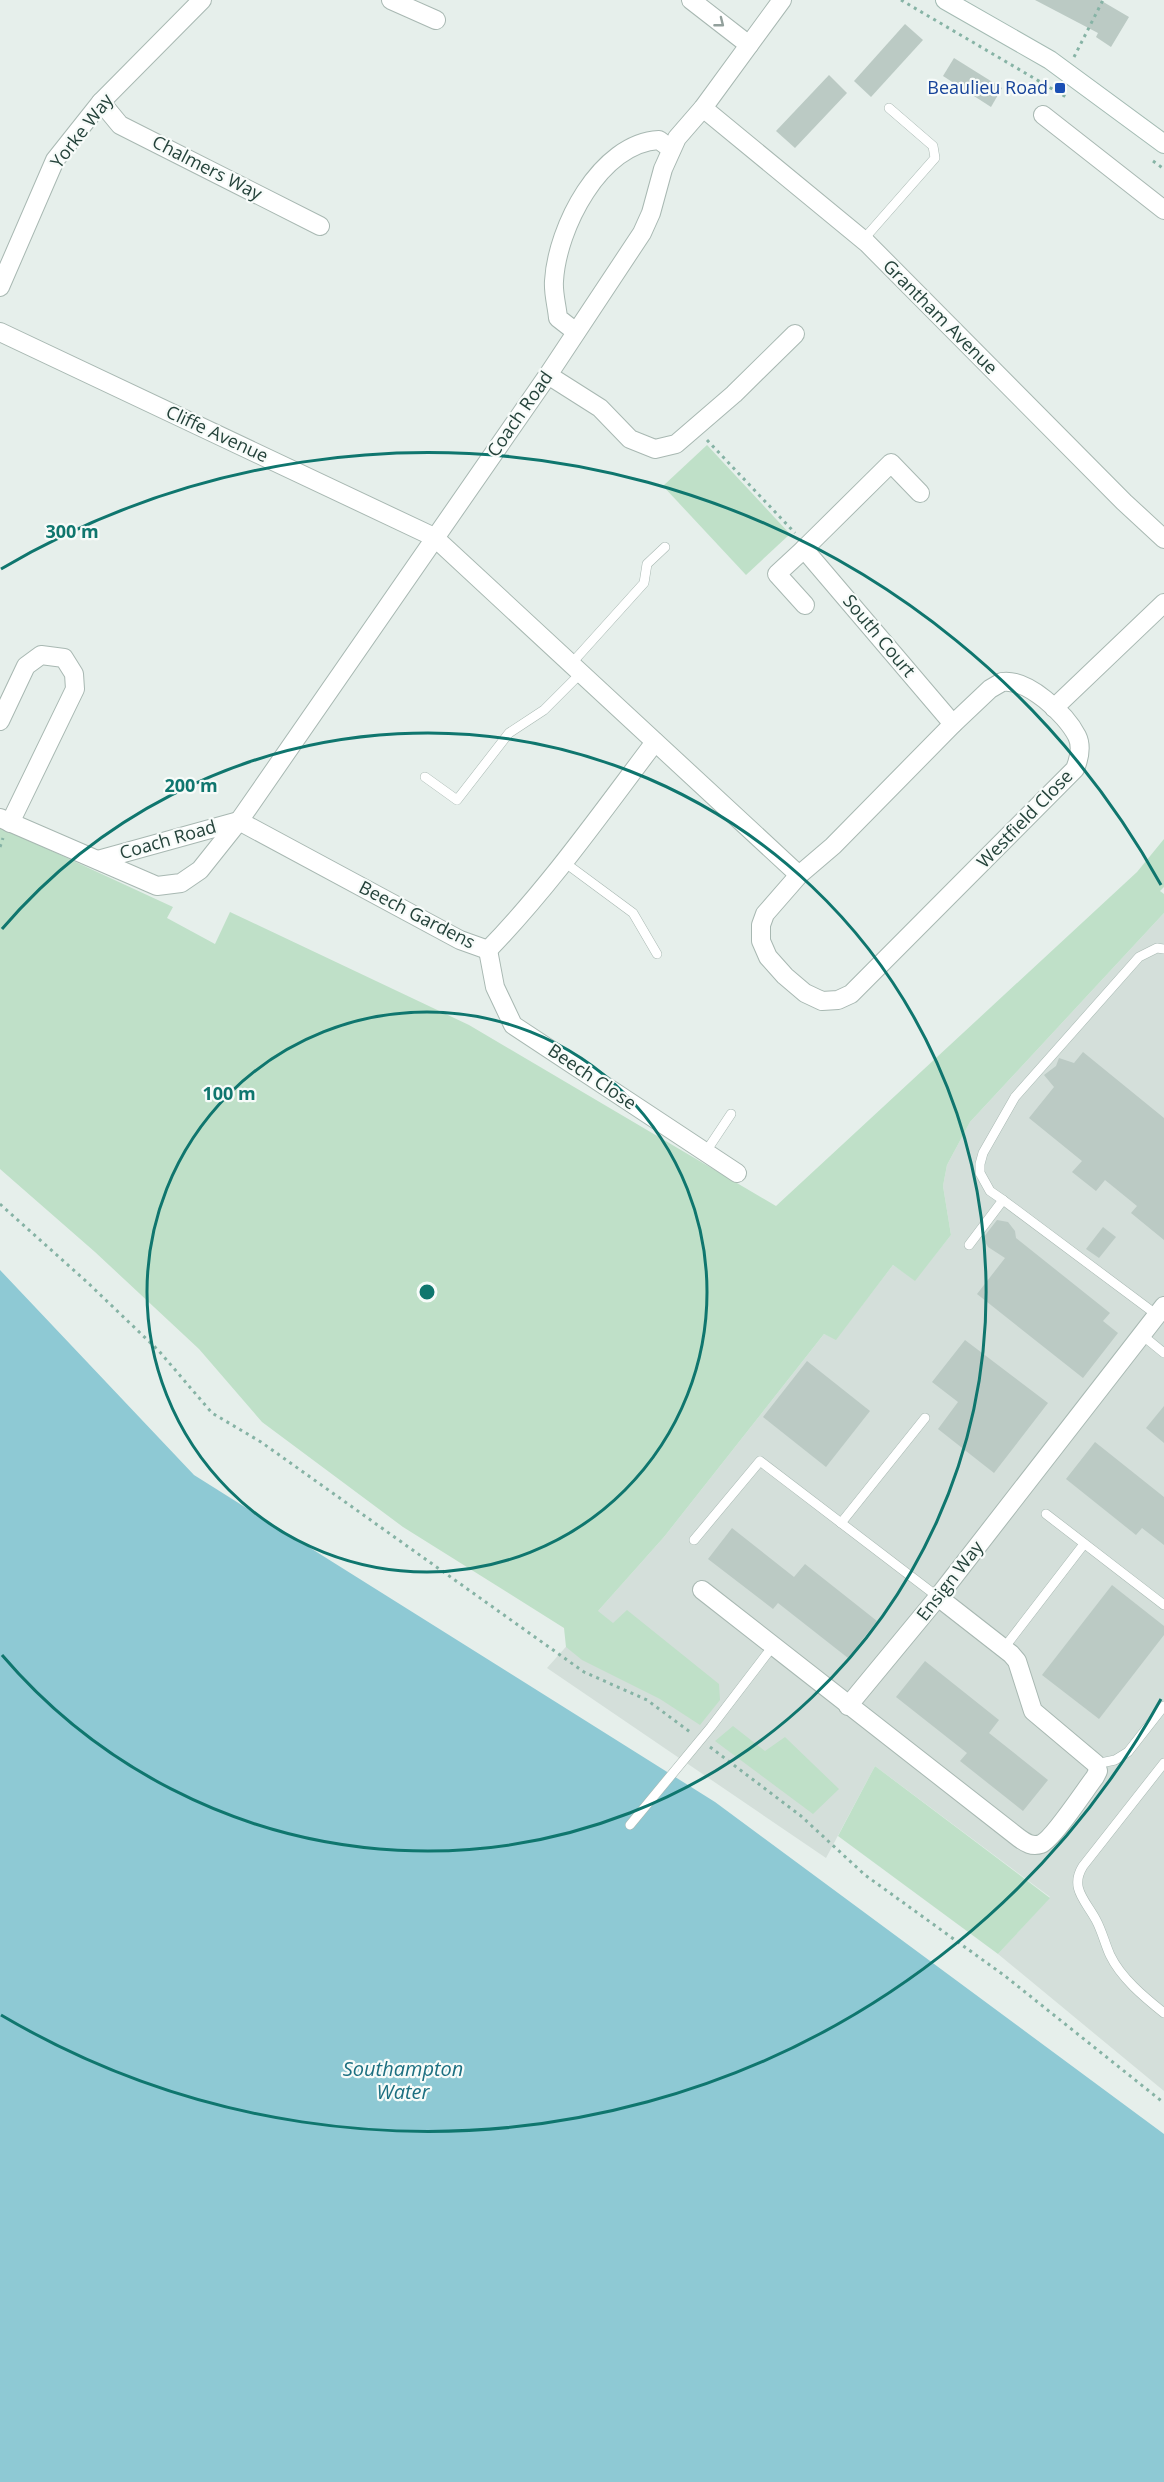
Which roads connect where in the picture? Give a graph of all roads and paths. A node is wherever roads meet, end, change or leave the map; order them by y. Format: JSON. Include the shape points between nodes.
{"nodes":[{"id":1,"x":202,"y":0,"type":"edge"},
{"id":2,"x":391,"y":0,"type":"edge"},
{"id":3,"x":691,"y":0,"type":"edge"},
{"id":4,"x":782,"y":0,"type":"edge"},
{"id":5,"x":901,"y":0,"type":"edge"},
{"id":6,"x":945,"y":0,"type":"edge"},
{"id":7,"x":1103,"y":0,"type":"edge"},
{"id":8,"x":436,"y":20,"type":"dead end"},
{"id":9,"x":749,"y":45,"type":"junction"},
{"id":10,"x":1067,"y":72,"type":"junction"},
{"id":11,"x":1067,"y":98,"type":"dead end"},
{"id":12,"x":101,"y":102,"type":"junction"},
{"id":13,"x":703,"y":108,"type":"junction"},
{"id":14,"x":889,"y":108,"type":"dead end"},
{"id":15,"x":1049,"y":125,"type":"dead end"},
{"id":16,"x":1164,"y":144,"type":"edge"},
{"id":17,"x":671,"y":149,"type":"junction"},
{"id":18,"x":1147,"y":156,"type":"dead end"},
{"id":19,"x":1164,"y":169,"type":"edge"},
{"id":20,"x":1164,"y":210,"type":"edge"},
{"id":21,"x":320,"y":226,"type":"dead end"},
{"id":22,"x":863,"y":240,"type":"junction"},
{"id":23,"x":0,"y":287,"type":"edge"},
{"id":24,"x":0,"y":332,"type":"edge"},
{"id":25,"x":576,"y":332,"type":"junction"},
{"id":26,"x":795,"y":334,"type":"dead end"},
{"id":27,"x":548,"y":375,"type":"junction"},
{"id":28,"x":695,"y":428,"type":"junction"},
{"id":29,"x":920,"y":493,"type":"dead end"},
{"id":30,"x":434,"y":537,"type":"junction"},
{"id":31,"x":1164,"y":539,"type":"edge"},
{"id":32,"x":665,"y":547,"type":"dead end"},
{"id":33,"x":806,"y":547,"type":"junction"},
{"id":34,"x":1164,"y":603,"type":"edge"},
{"id":35,"x":805,"y":604,"type":"dead end"},
{"id":36,"x":576,"y":669,"type":"junction"},
{"id":37,"x":1054,"y":708,"type":"junction"},
{"id":38,"x":0,"y":721,"type":"edge"},
{"id":39,"x":953,"y":724,"type":"junction"},
{"id":40,"x":656,"y":742,"type":"junction"},
{"id":41,"x":425,"y":777,"type":"dead end"},
{"id":42,"x":5,"y":820,"type":"edge"},
{"id":43,"x":239,"y":821,"type":"junction"},
{"id":44,"x":98,"y":860,"type":"junction"},
{"id":45,"x":564,"y":862,"type":"junction"},
{"id":46,"x":800,"y":875,"type":"junction"},
{"id":47,"x":488,"y":950,"type":"junction"},
{"id":48,"x":1164,"y":950,"type":"edge"},
{"id":49,"x":657,"y":954,"type":"dead end"},
{"id":50,"x":731,"y":1114,"type":"dead end"},
{"id":51,"x":705,"y":1153,"type":"junction"},
{"id":52,"x":737,"y":1173,"type":"dead end"},
{"id":53,"x":1003,"y":1200,"type":"junction"},
{"id":54,"x":0,"y":1204,"type":"edge"},
{"id":55,"x":969,"y":1245,"type":"dead end"},
{"id":56,"x":1161,"y":1311,"type":"edge"},
{"id":57,"x":1142,"y":1335,"type":"junction"},
{"id":58,"x":1164,"y":1353,"type":"edge"},
{"id":59,"x":925,"y":1419,"type":"dead end"},
{"id":60,"x":1046,"y":1514,"type":"dead end"},
{"id":61,"x":841,"y":1523,"type":"junction"},
{"id":62,"x":694,"y":1540,"type":"dead end"},
{"id":63,"x":1084,"y":1544,"type":"junction"},
{"id":64,"x":702,"y":1590,"type":"dead end"},
{"id":65,"x":938,"y":1597,"type":"junction"},
{"id":66,"x":1164,"y":1605,"type":"edge"},
{"id":67,"x":773,"y":1646,"type":"junction"},
{"id":68,"x":1004,"y":1648,"type":"junction"},
{"id":69,"x":848,"y":1706,"type":"junction"},
{"id":70,"x":1164,"y":1706,"type":"edge"},
{"id":71,"x":692,"y":1734,"type":"dead end"},
{"id":72,"x":701,"y":1741,"type":"dead end"},
{"id":73,"x":1164,"y":1763,"type":"edge"},
{"id":74,"x":1096,"y":1764,"type":"junction"},
{"id":75,"x":630,"y":1825,"type":"dead end"},
{"id":76,"x":1164,"y":2013,"type":"edge"},
{"id":77,"x":1164,"y":2103,"type":"edge"}],
"edges":[{"from":1,"to":12,"type":"street","name":"Yorke Way"},
{"from":2,"to":8,"type":"street"},
{"from":3,"to":9,"type":"street","one_way":true},
{"from":4,"to":9,"type":"street","name":"Coach Road"},
{"from":5,"to":11,"type":"path"},
{"from":6,"to":10,"type":"street"},
{"from":7,"to":10,"type":"path"},
{"from":9,"to":13,"type":"street","name":"Coach Road"},
{"from":10,"to":16,"type":"street"},
{"from":12,"to":21,"type":"street","name":"Chalmers Way","via":[[120,125]]},
{"from":12,"to":23,"type":"street","name":"Yorke Way","via":[[55,160]]},
{"from":13,"to":17,"type":"street","name":"Coach Road"},
{"from":13,"to":22,"type":"street","name":"Grantham Avenue"},
{"from":14,"to":22,"type":"lane","via":[[933,146],[935,158]]},
{"from":15,"to":20,"type":"street"},
{"from":17,"to":25,"type":"street","name":"Coach Road","via":[[642,233]]},
{"from":17,"to":25,"type":"street","via":[[659,140],[645,141],[618,156],[594,178],[575,208],[558,256],[554,283],[558,318]]},
{"from":18,"to":19,"type":"path"},
{"from":22,"to":31,"type":"street","name":"Grantham Avenue"},
{"from":24,"to":30,"type":"street","name":"Cliffe Avenue"},
{"from":25,"to":27,"type":"street","name":"Coach Road"},
{"from":26,"to":28,"type":"street"},
{"from":27,"to":28,"type":"street","via":[[600,408],[630,439],[655,449],[676,444]]},
{"from":27,"to":30,"type":"street","name":"Coach Road"},
{"from":28,"to":33,"type":"path"},
{"from":29,"to":33,"type":"street","via":[[891,463]]},
{"from":30,"to":36,"type":"street"},
{"from":30,"to":43,"type":"street","name":"Coach Road"},
{"from":32,"to":36,"type":"lane","via":[[647,564],[644,583]]},
{"from":33,"to":35,"type":"street","via":[[777,574]]},
{"from":33,"to":39,"type":"street","name":"South Court"},
{"from":34,"to":37,"type":"street"},
{"from":36,"to":40,"type":"street"},
{"from":36,"to":41,"type":"lane","via":[[544,710],[509,733],[457,800]]},
{"from":37,"to":39,"type":"street","name":"Westfield Close","via":[[1029,687],[1002,682]]},
{"from":37,"to":46,"type":"street","name":"Westfield Close","via":[[1079,740],[1078,761],[1071,774],[851,994],[838,1000],[822,1001],[805,993],[768,957],[761,941],[765,914]]},
{"from":38,"to":42,"type":"street","via":[[26,666],[41,655],[64,658],[74,674],[75,689]]},
{"from":39,"to":46,"type":"street","name":"Westfield Close"},
{"from":40,"to":45,"type":"street","name":"Beech Gardens"},
{"from":40,"to":46,"type":"street"},
{"from":42,"to":44,"type":"street"},
{"from":43,"to":44,"type":"street","name":"Coach Road"},
{"from":43,"to":44,"type":"street","name":"Coach Road","via":[[200,870],[181,883],[157,886]]},
{"from":43,"to":47,"type":"street","name":"Beech Gardens","via":[[460,940]]},
{"from":45,"to":47,"type":"street","name":"Beech Gardens"},
{"from":45,"to":49,"type":"lane","via":[[633,913]]},
{"from":47,"to":51,"type":"street","name":"Beech Close","via":[[495,987],[513,1025]]},
{"from":48,"to":53,"type":"lane","via":[[1157,948],[1139,957],[1015,1096],[980,1164],[980,1173],[990,1191]]},
{"from":50,"to":51,"type":"lane"},
{"from":51,"to":52,"type":"street","name":"Beech Close"},
{"from":53,"to":55,"type":"lane"},
{"from":53,"to":56,"type":"lane"},
{"from":54,"to":71,"type":"path","via":[[143,1336],[212,1413],[261,1442],[584,1672],[647,1700]]},
{"from":56,"to":57,"type":"street","name":"Ensign Way"},
{"from":57,"to":58,"type":"lane"},
{"from":57,"to":65,"type":"street","name":"Ensign Way"},
{"from":59,"to":61,"type":"lane"},
{"from":60,"to":63,"type":"lane"},
{"from":61,"to":62,"type":"lane","via":[[760,1461]]},
{"from":61,"to":65,"type":"lane"},
{"from":63,"to":66,"type":"lane"},
{"from":63,"to":68,"type":"lane"},
{"from":64,"to":67,"type":"street"},
{"from":65,"to":68,"type":"street"},
{"from":65,"to":69,"type":"street","name":"Ensign Way"},
{"from":67,"to":69,"type":"street"},
{"from":67,"to":75,"type":"lane"},
{"from":68,"to":74,"type":"street","via":[[1017,1661],[1033,1711]]},
{"from":69,"to":74,"type":"street","via":[[1032,1845],[1040,1845],[1051,1835],[1095,1777]]},
{"from":70,"to":74,"type":"lane","via":[[1128,1752]]},
{"from":72,"to":77,"type":"path","via":[[801,1816],[865,1875],[1005,1976]]},
{"from":73,"to":76,"type":"lane","via":[[1083,1866],[1077,1880],[1079,1894],[1098,1924],[1115,1964]]}]}
